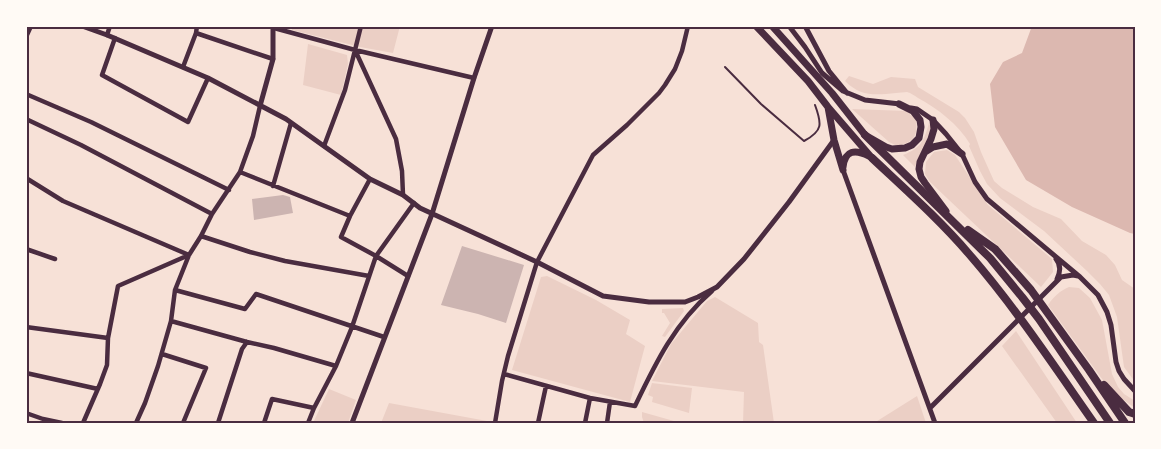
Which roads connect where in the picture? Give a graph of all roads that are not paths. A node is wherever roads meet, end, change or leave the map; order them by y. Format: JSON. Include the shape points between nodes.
{"nodes":[{"id":1,"x":30,"y":26,"type":"edge"},
{"id":2,"x":82,"y":26,"type":"edge"},
{"id":3,"x":110,"y":26,"type":"edge"},
{"id":4,"x":197,"y":26,"type":"edge"},
{"id":5,"x":361,"y":26,"type":"edge"},
{"id":6,"x":492,"y":26,"type":"edge"},
{"id":7,"x":688,"y":26,"type":"edge"},
{"id":8,"x":756,"y":26,"type":"edge"},
{"id":9,"x":772,"y":26,"type":"edge"},
{"id":10,"x":789,"y":26,"type":"edge"},
{"id":11,"x":805,"y":26,"type":"edge"},
{"id":12,"x":273,"y":27,"type":"edge"},
{"id":13,"x":196,"y":33,"type":"junction"},
{"id":14,"x":107,"y":35,"type":"junction"},
{"id":15,"x":26,"y":37,"type":"edge"},
{"id":16,"x":115,"y":38,"type":"junction"},
{"id":17,"x":355,"y":50,"type":"junction"},
{"id":18,"x":273,"y":60,"type":"junction"},
{"id":19,"x":725,"y":67,"type":"dead end"},
{"id":20,"x":183,"y":68,"type":"junction"},
{"id":21,"x":208,"y":78,"type":"junction"},
{"id":22,"x":474,"y":78,"type":"junction"},
{"id":23,"x":848,"y":93,"type":"junction"},
{"id":24,"x":26,"y":94,"type":"edge"},
{"id":25,"x":899,"y":104,"type":"junction"},
{"id":26,"x":816,"y":105,"type":"dead end"},
{"id":27,"x":260,"y":106,"type":"junction"},
{"id":28,"x":828,"y":107,"type":"junction"},
{"id":29,"x":26,"y":119,"type":"edge"},
{"id":30,"x":933,"y":120,"type":"junction"},
{"id":31,"x":292,"y":123,"type":"junction"},
{"id":32,"x":866,"y":135,"type":"junction"},
{"id":33,"x":834,"y":140,"type":"junction"},
{"id":34,"x":324,"y":146,"type":"junction"},
{"id":35,"x":923,"y":154,"type":"junction"},
{"id":36,"x":962,"y":154,"type":"junction"},
{"id":37,"x":872,"y":158,"type":"junction"},
{"id":38,"x":843,"y":170,"type":"junction"},
{"id":39,"x":240,"y":172,"type":"junction"},
{"id":40,"x":26,"y":178,"type":"edge"},
{"id":41,"x":370,"y":178,"type":"junction"},
{"id":42,"x":273,"y":186,"type":"junction"},
{"id":43,"x":229,"y":190,"type":"junction"},
{"id":44,"x":403,"y":196,"type":"junction"},
{"id":45,"x":414,"y":203,"type":"junction"},
{"id":46,"x":212,"y":214,"type":"junction"},
{"id":47,"x":432,"y":214,"type":"junction"},
{"id":48,"x":350,"y":216,"type":"junction"},
{"id":49,"x":950,"y":218,"type":"junction"},
{"id":50,"x":201,"y":236,"type":"junction"},
{"id":51,"x":26,"y":249,"type":"edge"},
{"id":52,"x":189,"y":255,"type":"junction"},
{"id":53,"x":1054,"y":255,"type":"junction"},
{"id":54,"x":376,"y":256,"type":"junction"},
{"id":55,"x":55,"y":259,"type":"dead end"},
{"id":56,"x":537,"y":262,"type":"junction"},
{"id":57,"x":369,"y":276,"type":"junction"},
{"id":58,"x":408,"y":276,"type":"junction"},
{"id":59,"x":1080,"y":277,"type":"junction"},
{"id":60,"x":1055,"y":283,"type":"junction"},
{"id":61,"x":717,"y":287,"type":"junction"},
{"id":62,"x":176,"y":290,"type":"junction"},
{"id":63,"x":171,"y":321,"type":"junction"},
{"id":64,"x":352,"y":326,"type":"junction"},
{"id":65,"x":26,"y":327,"type":"edge"},
{"id":66,"x":384,"y":337,"type":"junction"},
{"id":67,"x":108,"y":338,"type":"junction"},
{"id":68,"x":247,"y":342,"type":"junction"},
{"id":69,"x":162,"y":354,"type":"junction"},
{"id":70,"x":336,"y":366,"type":"junction"},
{"id":71,"x":1088,"y":370,"type":"junction"},
{"id":72,"x":26,"y":373,"type":"edge"},
{"id":73,"x":504,"y":374,"type":"junction"},
{"id":74,"x":546,"y":386,"type":"junction"},
{"id":75,"x":98,"y":389,"type":"junction"},
{"id":76,"x":1135,"y":391,"type":"edge"},
{"id":77,"x":1074,"y":395,"type":"junction"},
{"id":78,"x":590,"y":398,"type":"junction"},
{"id":79,"x":610,"y":402,"type":"junction"},
{"id":80,"x":314,"y":408,"type":"junction"},
{"id":81,"x":930,"y":408,"type":"junction"},
{"id":82,"x":26,"y":413,"type":"edge"},
{"id":83,"x":1135,"y":414,"type":"edge"},
{"id":84,"x":62,"y":423,"type":"edge"},
{"id":85,"x":83,"y":423,"type":"edge"},
{"id":86,"x":136,"y":423,"type":"edge"},
{"id":87,"x":183,"y":423,"type":"edge"},
{"id":88,"x":218,"y":423,"type":"edge"},
{"id":89,"x":264,"y":423,"type":"edge"},
{"id":90,"x":308,"y":423,"type":"edge"},
{"id":91,"x":352,"y":423,"type":"edge"},
{"id":92,"x":495,"y":423,"type":"edge"},
{"id":93,"x":538,"y":423,"type":"edge"},
{"id":94,"x":586,"y":423,"type":"edge"},
{"id":95,"x":607,"y":423,"type":"edge"},
{"id":96,"x":935,"y":423,"type":"edge"},
{"id":97,"x":1089,"y":423,"type":"edge"},
{"id":98,"x":1094,"y":423,"type":"edge"},
{"id":99,"x":1110,"y":423,"type":"edge"},
{"id":100,"x":1124,"y":423,"type":"edge"}],
"edges":[{"from":1,"to":15,"type":"street"},
{"from":2,"to":14,"type":"street"},
{"from":3,"to":14,"type":"street"},
{"from":4,"to":13,"type":"street"},
{"from":5,"to":17,"type":"street"},
{"from":6,"to":22,"type":"street"},
{"from":7,"to":56,"type":"street","via":[[675,69],[665,85],[593,155]]},
{"from":8,"to":28,"type":"main road"},
{"from":9,"to":32,"type":"main road"},
{"from":10,"to":23,"type":"street","via":[[822,73]]},
{"from":11,"to":23,"type":"street","via":[[829,70]]},
{"from":12,"to":17,"type":"street"},
{"from":12,"to":18,"type":"street"},
{"from":13,"to":18,"type":"street"},
{"from":13,"to":20,"type":"street"},
{"from":14,"to":16,"type":"street"},
{"from":16,"to":20,"type":"street"},
{"from":16,"to":21,"type":"street","via":[[102,75],[188,122]]},
{"from":17,"to":22,"type":"street"},
{"from":17,"to":34,"type":"street","via":[[345,90]]},
{"from":17,"to":44,"type":"street","via":[[396,139]]},
{"from":18,"to":27,"type":"street"},
{"from":19,"to":26,"type":"lane","via":[[761,104],[804,140],[818,131],[820,124]]},
{"from":20,"to":21,"type":"street"},
{"from":21,"to":27,"type":"street"},
{"from":22,"to":47,"type":"street"},
{"from":23,"to":25,"type":"street","via":[[865,100]]},
{"from":24,"to":43,"type":"street"},
{"from":25,"to":30,"type":"street"},
{"from":25,"to":32,"type":"main road","via":[[913,111],[920,120],[918,138],[912,145],[892,149]]},
{"from":27,"to":31,"type":"street"},
{"from":27,"to":39,"type":"street"},
{"from":28,"to":33,"type":"main road"},
{"from":28,"to":37,"type":"main road"},
{"from":29,"to":46,"type":"street"},
{"from":30,"to":35,"type":"main road","via":[[931,140]]},
{"from":30,"to":36,"type":"street"},
{"from":31,"to":34,"type":"street"},
{"from":31,"to":42,"type":"street"},
{"from":32,"to":49,"type":"highway"},
{"from":33,"to":38,"type":"main road"},
{"from":33,"to":61,"type":"street","via":[[744,259]]},
{"from":34,"to":41,"type":"street"},
{"from":35,"to":36,"type":"main road","via":[[933,147],[947,144]]},
{"from":35,"to":49,"type":"main road","via":[[919,169],[921,177]]},
{"from":36,"to":53,"type":"street","via":[[987,199]]},
{"from":37,"to":38,"type":"main road","via":[[851,152],[844,159]]},
{"from":37,"to":77,"type":"highway","via":[[969,254],[1012,307]]},
{"from":38,"to":81,"type":"street"},
{"from":39,"to":42,"type":"street"},
{"from":39,"to":43,"type":"street"},
{"from":40,"to":52,"type":"street","via":[[63,201]]},
{"from":41,"to":44,"type":"street"},
{"from":41,"to":48,"type":"street"},
{"from":42,"to":48,"type":"street"},
{"from":43,"to":46,"type":"street"},
{"from":44,"to":45,"type":"street"},
{"from":45,"to":47,"type":"street"},
{"from":45,"to":54,"type":"street"},
{"from":46,"to":50,"type":"street"},
{"from":47,"to":56,"type":"street"},
{"from":47,"to":58,"type":"street"},
{"from":48,"to":54,"type":"street","via":[[341,238]]},
{"from":49,"to":71,"type":"highway","via":[[994,249],[1031,290]]},
{"from":49,"to":99,"type":"highway","via":[[990,258],[1022,297]]},
{"from":50,"to":52,"type":"street"},
{"from":50,"to":57,"type":"street","via":[[285,261]]},
{"from":51,"to":55,"type":"street"},
{"from":52,"to":62,"type":"street"},
{"from":52,"to":67,"type":"street","via":[[118,286]]},
{"from":53,"to":59,"type":"street"},
{"from":53,"to":60,"type":"street","via":[[1060,264]]},
{"from":54,"to":57,"type":"street"},
{"from":54,"to":58,"type":"street"},
{"from":56,"to":61,"type":"street","via":[[602,296],[649,302],[685,302]]},
{"from":56,"to":73,"type":"street"},
{"from":57,"to":64,"type":"street"},
{"from":58,"to":66,"type":"street"},
{"from":59,"to":60,"type":"street","via":[[1067,275]]},
{"from":59,"to":76,"type":"street","via":[[1102,302],[1111,325],[1116,362],[1124,379]]},
{"from":60,"to":81,"type":"street"},
{"from":61,"to":79,"type":"street","via":[[697,304],[665,347],[635,406]]},
{"from":62,"to":63,"type":"street"},
{"from":62,"to":64,"type":"street","via":[[245,309],[256,294]]},
{"from":63,"to":68,"type":"street"},
{"from":63,"to":69,"type":"street"},
{"from":64,"to":66,"type":"street"},
{"from":64,"to":70,"type":"street"},
{"from":65,"to":67,"type":"street"},
{"from":66,"to":91,"type":"street"},
{"from":67,"to":75,"type":"street","via":[[107,365]]},
{"from":68,"to":70,"type":"street"},
{"from":68,"to":88,"type":"street"},
{"from":69,"to":86,"type":"street"},
{"from":69,"to":87,"type":"street","via":[[206,368]]},
{"from":70,"to":80,"type":"street"},
{"from":71,"to":83,"type":"highway","via":[[1129,412]]},
{"from":71,"to":100,"type":"highway"},
{"from":72,"to":75,"type":"street"},
{"from":73,"to":74,"type":"street"},
{"from":73,"to":92,"type":"street"},
{"from":74,"to":78,"type":"street"},
{"from":74,"to":93,"type":"street"},
{"from":75,"to":85,"type":"street"},
{"from":77,"to":97,"type":"highway"},
{"from":77,"to":98,"type":"highway"},
{"from":78,"to":79,"type":"street"},
{"from":78,"to":94,"type":"street"},
{"from":79,"to":95,"type":"street"},
{"from":80,"to":89,"type":"street","via":[[272,399]]},
{"from":80,"to":90,"type":"street"},
{"from":81,"to":96,"type":"street"},
{"from":82,"to":84,"type":"street"}]}
